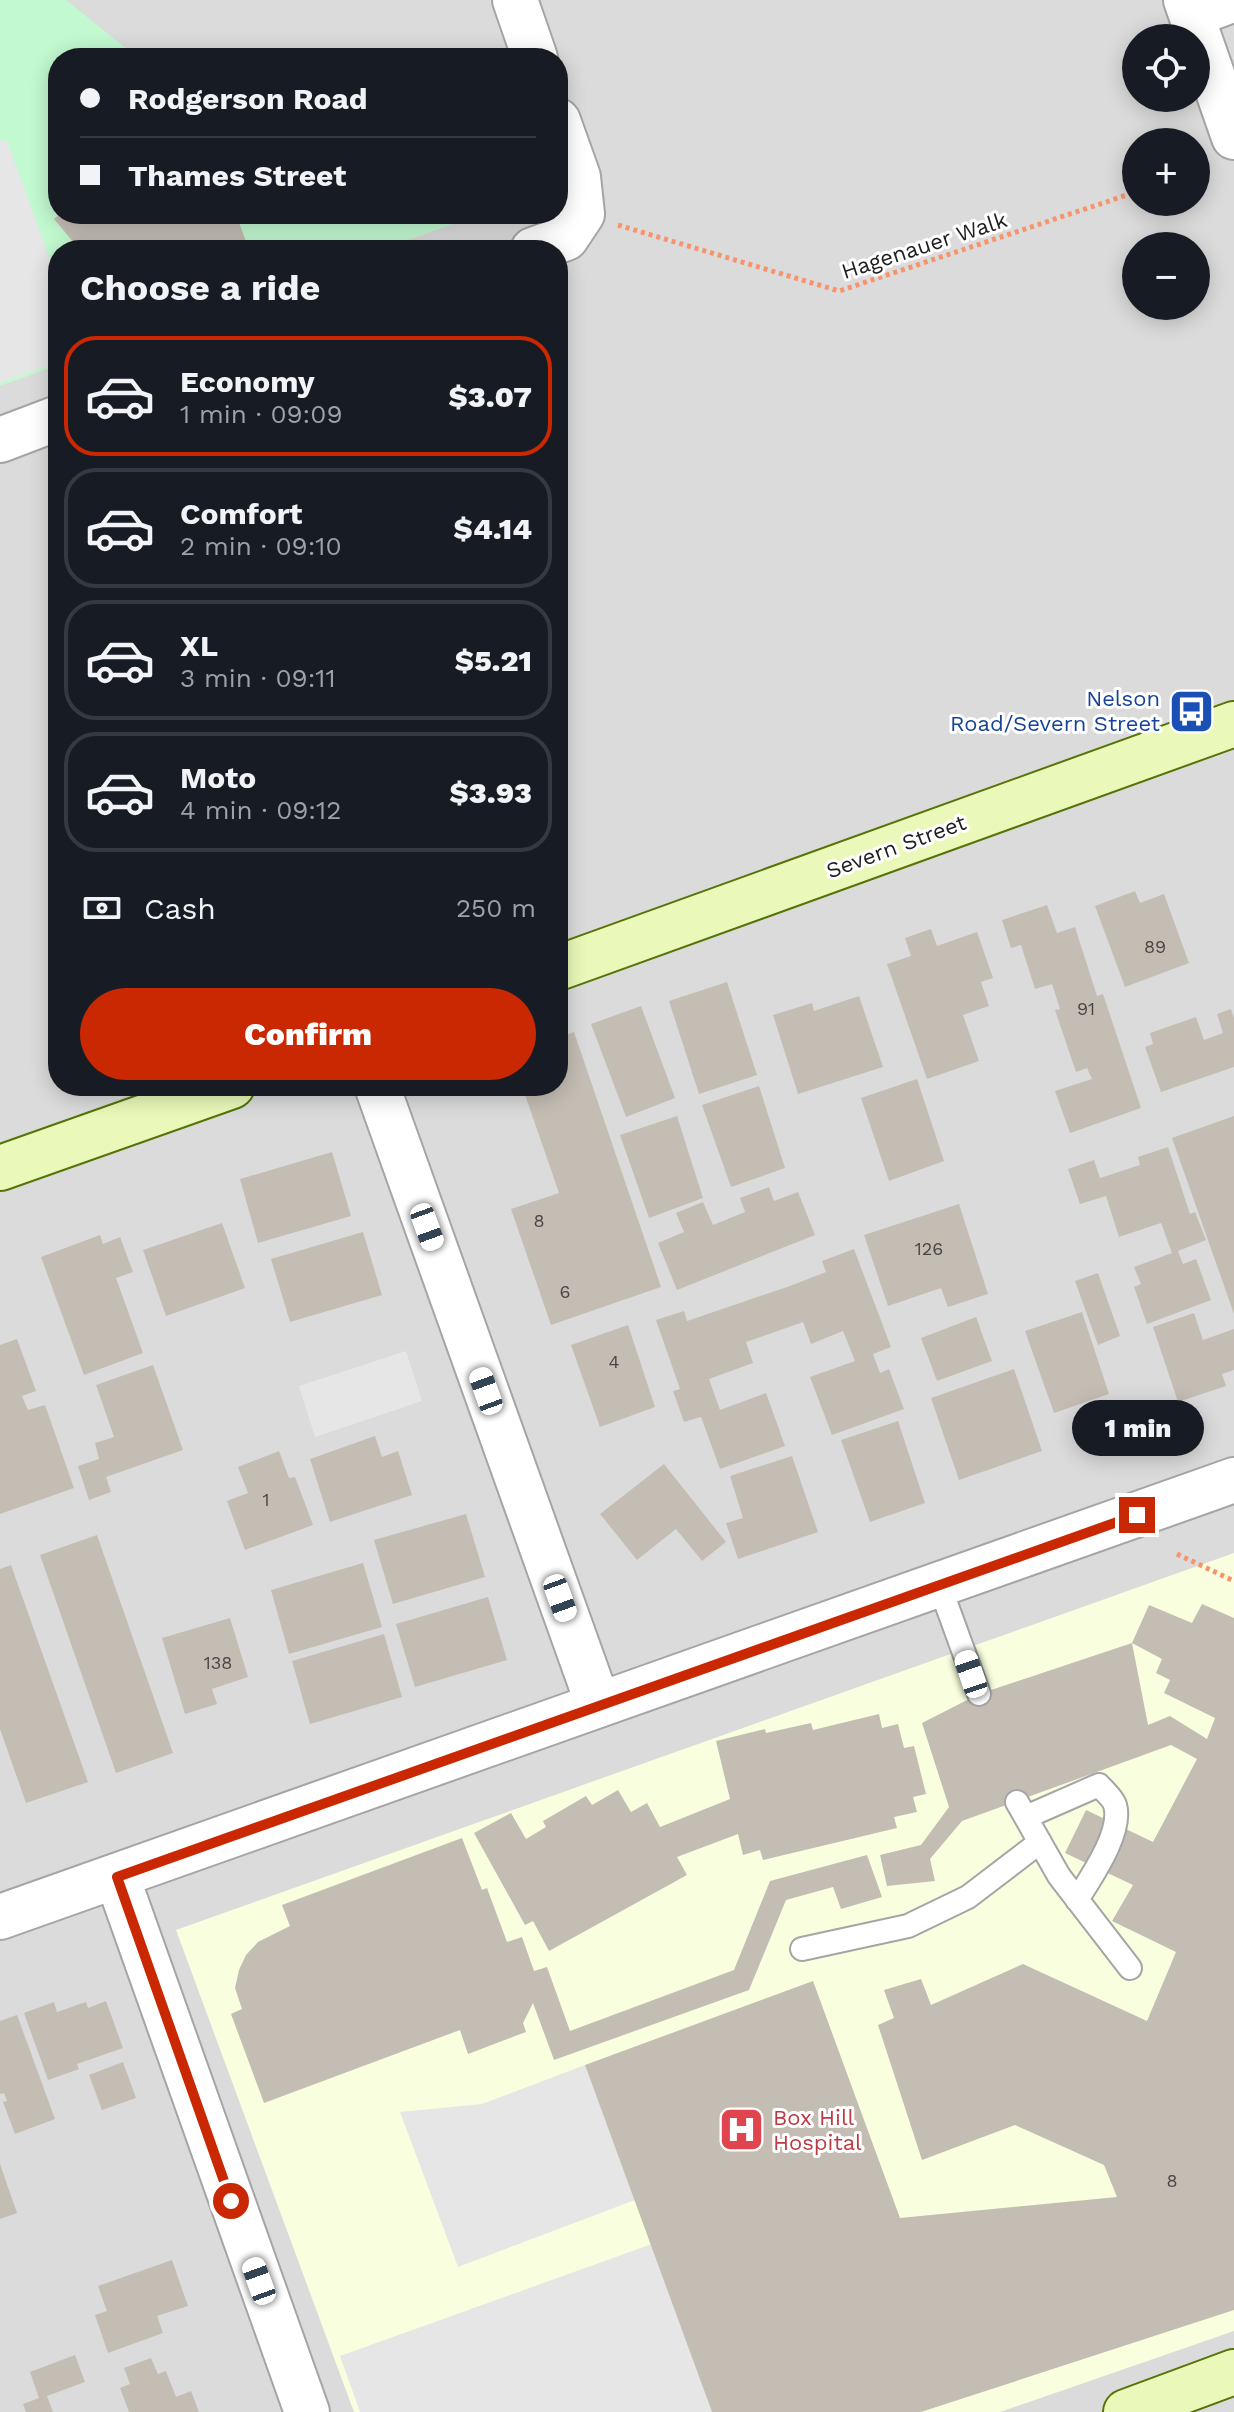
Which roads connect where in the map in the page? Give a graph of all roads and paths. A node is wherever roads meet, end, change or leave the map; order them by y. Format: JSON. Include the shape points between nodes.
{"nodes":[{"id":1,"x":515,"y":0,"type":"edge"},
{"id":2,"x":1232,"y":0,"type":"edge"},
{"id":3,"x":1189,"y":8,"type":"edge"},
{"id":4,"x":532,"y":48,"type":"edge"},
{"id":5,"x":1234,"y":137,"type":"edge"},
{"id":6,"x":568,"y":149,"type":"edge"},
{"id":7,"x":1122,"y":197,"type":"edge"},
{"id":8,"x":582,"y":214,"type":"junction"},
{"id":9,"x":560,"y":240,"type":"edge"},
{"id":10,"x":48,"y":422,"type":"edge"},
{"id":11,"x":0,"y":440,"type":"edge"},
{"id":12,"x":1234,"y":724,"type":"edge"},
{"id":13,"x":568,"y":964,"type":"edge"},
{"id":14,"x":204,"y":1096,"type":"edge"},
{"id":15,"x":381,"y":1096,"type":"edge"},
{"id":16,"x":0,"y":1168,"type":"edge"},
{"id":17,"x":1234,"y":1480,"type":"edge"},
{"id":18,"x":1177,"y":1554,"type":"dead end"},
{"id":19,"x":1234,"y":1581,"type":"edge"},
{"id":20,"x":939,"y":1584,"type":"junction"},
{"id":21,"x":979,"y":1694,"type":"dead end"},
{"id":22,"x":598,"y":1704,"type":"junction"},
{"id":23,"x":1040,"y":1842,"type":"junction"},
{"id":24,"x":117,"y":1877,"type":"junction"},
{"id":25,"x":1077,"y":1900,"type":"junction"},
{"id":26,"x":0,"y":1917,"type":"edge"},
{"id":27,"x":802,"y":1949,"type":"dead end"},
{"id":28,"x":1130,"y":1968,"type":"dead end"},
{"id":29,"x":1234,"y":2372,"type":"edge"},
{"id":30,"x":307,"y":2412,"type":"edge"},
{"id":31,"x":1126,"y":2412,"type":"edge"}],
"edges":[{"from":1,"to":4,"type":"street"},
{"from":2,"to":3,"type":"street"},
{"from":3,"to":5,"type":"street"},
{"from":6,"to":8,"type":"street"},
{"from":7,"to":8,"type":"path","name":"Hagenauer Walk","via":[[839,291]]},
{"from":8,"to":9,"type":"street"},
{"from":10,"to":11,"type":"street"},
{"from":12,"to":13,"type":"street","name":"Severn Street"},
{"from":14,"to":16,"type":"street"},
{"from":15,"to":22,"type":"street"},
{"from":17,"to":20,"type":"street"},
{"from":18,"to":19,"type":"path"},
{"from":20,"to":21,"type":"lane"},
{"from":20,"to":22,"type":"street"},
{"from":22,"to":24,"type":"street"},
{"from":23,"to":25,"type":"lane"},
{"from":23,"to":25,"type":"lane","via":[[1022,1810],[1099,1785],[1115,1803],[1116,1824]]},
{"from":23,"to":27,"type":"lane","via":[[968,1897],[908,1926]]},
{"from":24,"to":26,"type":"street"},
{"from":24,"to":30,"type":"street"},
{"from":25,"to":28,"type":"lane"},
{"from":29,"to":31,"type":"street"}]}
